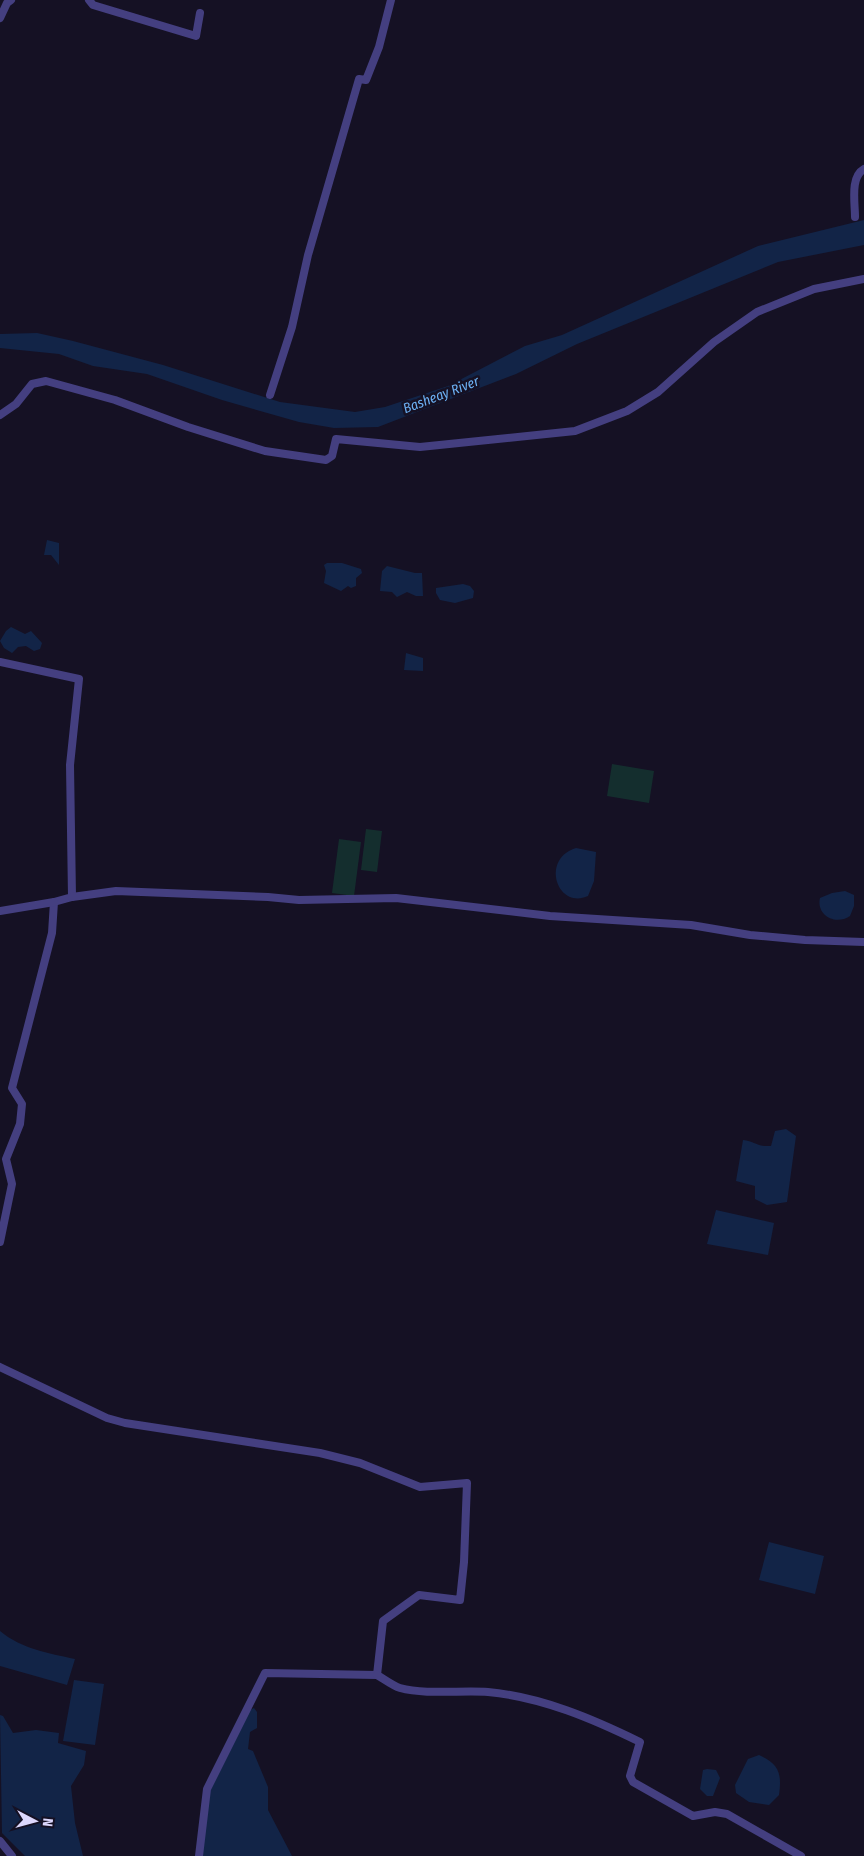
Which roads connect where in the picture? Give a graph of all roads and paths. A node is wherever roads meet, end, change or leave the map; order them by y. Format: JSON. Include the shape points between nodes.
{"nodes":[{"id":1,"x":11,"y":0,"type":"edge"},
{"id":2,"x":89,"y":0,"type":"edge"},
{"id":3,"x":391,"y":0,"type":"edge"},
{"id":4,"x":200,"y":13,"type":"dead end"},
{"id":5,"x":0,"y":18,"type":"edge"},
{"id":6,"x":864,"y":169,"type":"edge"},
{"id":7,"x":855,"y":217,"type":"dead end"},
{"id":8,"x":864,"y":281,"type":"edge"},
{"id":9,"x":270,"y":396,"type":"dead end"},
{"id":10,"x":0,"y":415,"type":"edge"},
{"id":11,"x":0,"y":662,"type":"edge"},
{"id":12,"x":72,"y":897,"type":"junction"},
{"id":13,"x":54,"y":902,"type":"junction"},
{"id":14,"x":0,"y":911,"type":"edge"},
{"id":15,"x":864,"y":942,"type":"edge"},
{"id":16,"x":0,"y":1242,"type":"edge"},
{"id":17,"x":0,"y":1368,"type":"edge"},
{"id":18,"x":377,"y":1674,"type":"junction"},
{"id":19,"x":0,"y":1842,"type":"edge"},
{"id":20,"x":12,"y":1856,"type":"edge"},
{"id":21,"x":198,"y":1856,"type":"edge"},
{"id":22,"x":801,"y":1856,"type":"edge"}],
"edges":[{"from":1,"to":5,"type":"street"},
{"from":2,"to":4,"type":"street","via":[[93,5],[196,36]]},
{"from":3,"to":9,"type":"street","via":[[379,47],[366,80],[358,79],[308,255],[292,327]]},
{"from":6,"to":7,"type":"street","via":[[855,181]]},
{"from":8,"to":10,"type":"street","via":[[814,289],[757,312],[714,342],[658,392],[626,411],[575,431],[420,447],[336,438],[332,456],[326,460],[265,451],[116,400],[46,381],[32,384],[16,404]]},
{"from":11,"to":12,"type":"street","via":[[80,678],[70,765]]},
{"from":12,"to":13,"type":"street"},
{"from":12,"to":15,"type":"street","via":[[116,892],[220,894],[317,901],[396,898],[550,916],[691,925],[750,935]]},
{"from":13,"to":14,"type":"street"},
{"from":13,"to":16,"type":"street","via":[[52,933],[12,1088],[22,1104],[20,1124],[6,1159],[12,1184]]},
{"from":17,"to":18,"type":"street","via":[[107,1418],[125,1423],[320,1453],[360,1463],[420,1487],[467,1483],[460,1600],[420,1595],[383,1621]]},
{"from":18,"to":21,"type":"street","via":[[265,1673],[208,1789]]},
{"from":18,"to":22,"type":"street","via":[[400,1688],[489,1692],[560,1707],[619,1732],[640,1742],[631,1765],[633,1782],[693,1816],[715,1812],[727,1814]]},
{"from":19,"to":20,"type":"street"}]}
